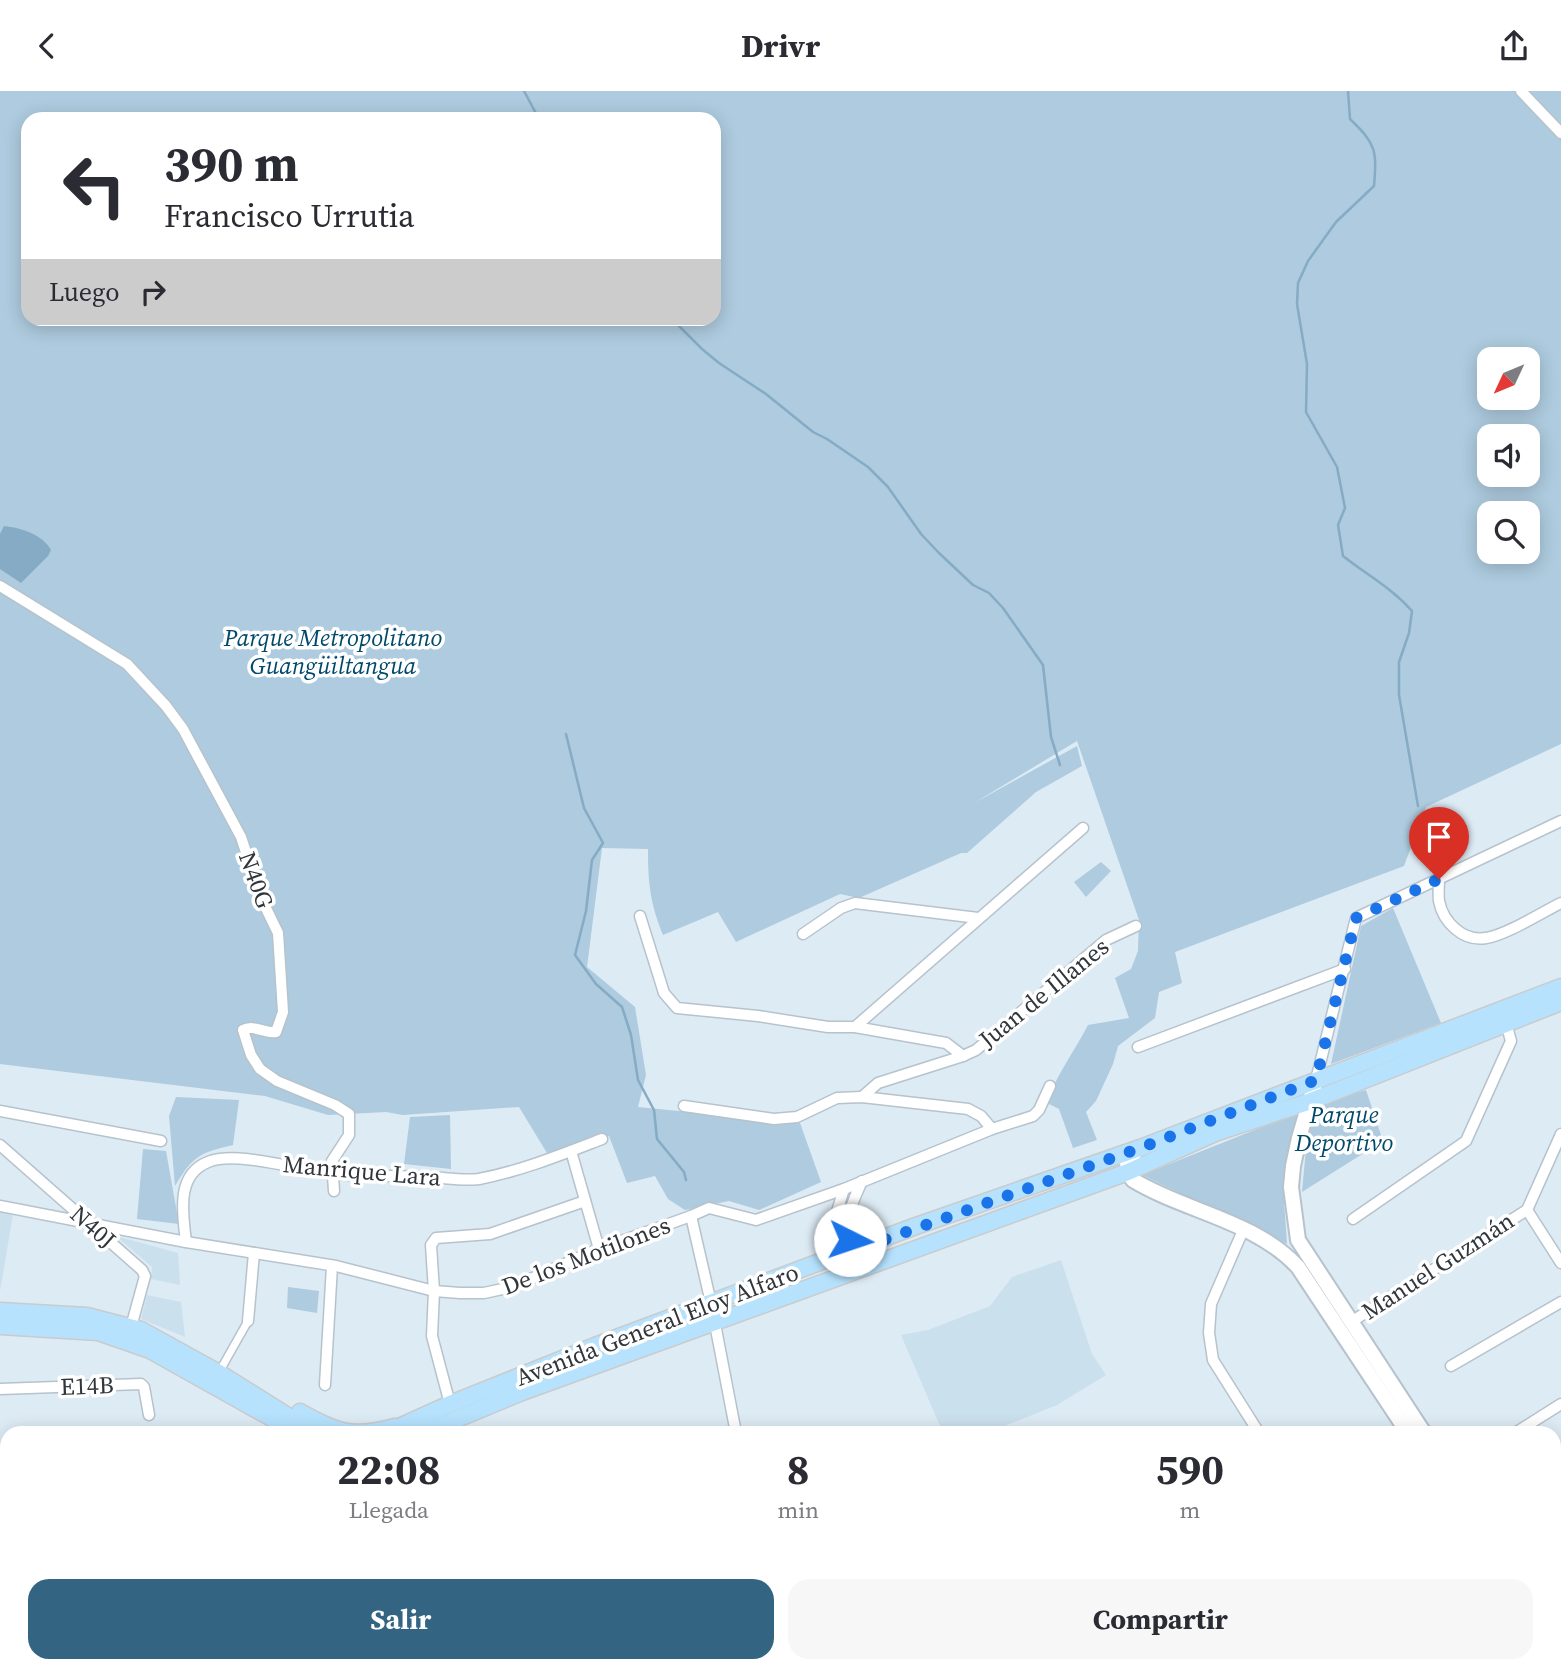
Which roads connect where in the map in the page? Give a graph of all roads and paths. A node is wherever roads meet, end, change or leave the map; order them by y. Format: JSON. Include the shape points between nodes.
{"nodes":[{"id":1,"x":1521,"y":91,"type":"edge"},
{"id":2,"x":1561,"y":133,"type":"edge"},
{"id":3,"x":0,"y":586,"type":"edge"},
{"id":4,"x":1561,"y":821,"type":"edge"},
{"id":5,"x":1083,"y":828,"type":"dead end"},
{"id":6,"x":1439,"y":879,"type":"junction"},
{"id":7,"x":1561,"y":904,"type":"edge"},
{"id":8,"x":640,"y":916,"type":"dead end"},
{"id":9,"x":978,"y":918,"type":"junction"},
{"id":10,"x":1136,"y":926,"type":"dead end"},
{"id":11,"x":803,"y":933,"type":"dead end"},
{"id":12,"x":1345,"y":969,"type":"junction"},
{"id":13,"x":1561,"y":987,"type":"edge"},
{"id":14,"x":1561,"y":1002,"type":"edge"},
{"id":15,"x":1506,"y":1023,"type":"junction"},
{"id":16,"x":855,"y":1027,"type":"junction"},
{"id":17,"x":1138,"y":1047,"type":"dead end"},
{"id":18,"x":963,"y":1056,"type":"junction"},
{"id":19,"x":1316,"y":1080,"type":"junction"},
{"id":20,"x":1049,"y":1086,"type":"dead end"},
{"id":21,"x":862,"y":1097,"type":"junction"},
{"id":22,"x":1311,"y":1101,"type":"junction"},
{"id":23,"x":684,"y":1106,"type":"dead end"},
{"id":24,"x":0,"y":1111,"type":"edge"},
{"id":25,"x":992,"y":1129,"type":"junction"},
{"id":26,"x":1561,"y":1134,"type":"edge"},
{"id":27,"x":601,"y":1139,"type":"dead end"},
{"id":28,"x":161,"y":1141,"type":"dead end"},
{"id":29,"x":0,"y":1145,"type":"edge"},
{"id":30,"x":1140,"y":1148,"type":"junction"},
{"id":31,"x":571,"y":1151,"type":"junction"},
{"id":32,"x":1128,"y":1172,"type":"junction"},
{"id":33,"x":333,"y":1174,"type":"junction"},
{"id":34,"x":862,"y":1181,"type":"junction"},
{"id":35,"x":844,"y":1189,"type":"junction"},
{"id":36,"x":334,"y":1191,"type":"dead end"},
{"id":37,"x":585,"y":1201,"type":"junction"},
{"id":38,"x":0,"y":1206,"type":"edge"},
{"id":39,"x":1527,"y":1210,"type":"junction"},
{"id":40,"x":691,"y":1216,"type":"junction"},
{"id":41,"x":1353,"y":1219,"type":"dead end"},
{"id":42,"x":86,"y":1221,"type":"junction"},
{"id":43,"x":1244,"y":1228,"type":"junction"},
{"id":44,"x":1298,"y":1240,"type":"junction"},
{"id":45,"x":186,"y":1242,"type":"junction"},
{"id":46,"x":599,"y":1249,"type":"junction"},
{"id":47,"x":856,"y":1250,"type":"junction"},
{"id":48,"x":1283,"y":1251,"type":"junction"},
{"id":49,"x":254,"y":1253,"type":"junction"},
{"id":50,"x":827,"y":1261,"type":"junction"},
{"id":51,"x":1303,"y":1263,"type":"junction"},
{"id":52,"x":1561,"y":1263,"type":"edge"},
{"id":53,"x":332,"y":1266,"type":"junction"},
{"id":54,"x":434,"y":1291,"type":"junction"},
{"id":55,"x":1561,"y":1302,"type":"edge"},
{"id":56,"x":711,"y":1303,"type":"junction"},
{"id":57,"x":0,"y":1311,"type":"edge"},
{"id":58,"x":248,"y":1321,"type":"joint"},
{"id":59,"x":714,"y":1322,"type":"junction"},
{"id":60,"x":1351,"y":1322,"type":"junction"},
{"id":61,"x":0,"y":1326,"type":"edge"},
{"id":62,"x":136,"y":1328,"type":"junction"},
{"id":63,"x":595,"y":1346,"type":"junction"},
{"id":64,"x":603,"y":1363,"type":"junction"},
{"id":65,"x":1451,"y":1366,"type":"dead end"},
{"id":66,"x":222,"y":1367,"type":"junction"},
{"id":67,"x":325,"y":1385,"type":"dead end"},
{"id":68,"x":0,"y":1389,"type":"edge"},
{"id":69,"x":450,"y":1404,"type":"junction"},
{"id":70,"x":1561,"y":1404,"type":"edge"},
{"id":71,"x":149,"y":1415,"type":"dead end"},
{"id":72,"x":403,"y":1425,"type":"joint"},
{"id":73,"x":286,"y":1426,"type":"edge"},
{"id":74,"x":288,"y":1426,"type":"edge"},
{"id":75,"x":323,"y":1426,"type":"edge"},
{"id":76,"x":399,"y":1426,"type":"edge"},
{"id":77,"x":440,"y":1426,"type":"edge"},
{"id":78,"x":735,"y":1426,"type":"edge"},
{"id":79,"x":1255,"y":1426,"type":"edge"},
{"id":80,"x":1404,"y":1426,"type":"edge"},
{"id":81,"x":1419,"y":1426,"type":"edge"},
{"id":82,"x":1526,"y":1426,"type":"edge"}],
"edges":[{"from":1,"to":2,"type":"street"},
{"from":3,"to":33,"type":"street","name":"N40G","via":[[127,664],[183,729],[241,837],[278,933],[284,1012],[278,1030],[268,1033],[249,1027],[242,1033],[260,1069],[349,1114],[349,1136],[332,1161]]},
{"from":4,"to":6,"type":"street"},
{"from":5,"to":9,"type":"street"},
{"from":6,"to":7,"type":"street","via":[[1443,913],[1470,938],[1490,937]]},
{"from":6,"to":12,"type":"street","via":[[1356,918]]},
{"from":8,"to":16,"type":"street","via":[[664,993],[677,1008]]},
{"from":9,"to":11,"type":"street","via":[[855,903]]},
{"from":9,"to":16,"type":"street"},
{"from":10,"to":18,"type":"street","name":"Juan de Illanes","via":[[1106,940],[976,1050]]},
{"from":12,"to":17,"type":"street"},
{"from":12,"to":19,"type":"street"},
{"from":13,"to":19,"type":"main road","name":"Avenida General Eloy Alfaro"},
{"from":14,"to":15,"type":"main road","name":"Avenida General Eloy Alfaro"},
{"from":15,"to":22,"type":"main road","name":"Avenida General Eloy Alfaro"},
{"from":15,"to":41,"type":"street","via":[[1511,1041],[1466,1141]]},
{"from":16,"to":18,"type":"street","via":[[946,1043]]},
{"from":18,"to":21,"type":"street","name":"Juan de Illanes","via":[[878,1083]]},
{"from":19,"to":22,"type":"main road"},
{"from":19,"to":30,"type":"main road","name":"Avenida General Eloy Alfaro"},
{"from":20,"to":25,"type":"street","name":"De los Motilones","via":[[1033,1116]]},
{"from":21,"to":23,"type":"street","name":"Juan de Illanes","via":[[837,1098],[797,1117],[774,1119]]},
{"from":21,"to":25,"type":"street","via":[[968,1109]]},
{"from":22,"to":32,"type":"main road","name":"Avenida General Eloy Alfaro","via":[[1215,1133]]},
{"from":22,"to":44,"type":"main road","via":[[1293,1166]]},
{"from":24,"to":28,"type":"street"},
{"from":25,"to":34,"type":"street","name":"De los Motilones"},
{"from":26,"to":39,"type":"street","name":"Manuel Guzmán"},
{"from":27,"to":31,"type":"street","name":"Manrique Lara"},
{"from":29,"to":42,"type":"street","name":"N40J"},
{"from":30,"to":32,"type":"main road","via":[[1127,1161]]},
{"from":30,"to":47,"type":"main road","name":"Avenida General Eloy Alfaro"},
{"from":31,"to":33,"type":"street","name":"Manrique Lara","via":[[478,1179]]},
{"from":31,"to":37,"type":"street"},
{"from":32,"to":43,"type":"main road","via":[[1141,1185]]},
{"from":32,"to":59,"type":"main road","name":"Avenida General Eloy Alfaro"},
{"from":33,"to":36,"type":"street"},
{"from":33,"to":45,"type":"street","name":"Manrique Lara","via":[[247,1160],[208,1161],[194,1170],[185,1186]]},
{"from":34,"to":35,"type":"street","name":"De los Motilones"},
{"from":34,"to":47,"type":"street","via":[[846,1221]]},
{"from":35,"to":40,"type":"street","name":"De los Motilones","via":[[756,1220],[709,1207]]},
{"from":35,"to":50,"type":"street","via":[[835,1218],[836,1245]]},
{"from":37,"to":46,"type":"street"},
{"from":37,"to":54,"type":"street","via":[[490,1234],[436,1238],[431,1245]]},
{"from":38,"to":42,"type":"street","name":"De los Motilones"},
{"from":39,"to":52,"type":"street"},
{"from":39,"to":60,"type":"street","name":"Manuel Guzmán"},
{"from":40,"to":46,"type":"street","name":"De los Motilones"},
{"from":40,"to":56,"type":"street"},
{"from":42,"to":45,"type":"street","name":"De los Motilones"},
{"from":42,"to":62,"type":"street","name":"N40J","via":[[144,1273]]},
{"from":43,"to":48,"type":"main road"},
{"from":43,"to":79,"type":"street","via":[[1211,1304],[1209,1333],[1213,1360]]},
{"from":44,"to":48,"type":"main road"},
{"from":44,"to":51,"type":"main road"},
{"from":45,"to":49,"type":"street","name":"De los Motilones"},
{"from":46,"to":54,"type":"street","name":"De los Motilones","via":[[512,1287],[484,1293]]},
{"from":47,"to":50,"type":"main road","name":"Avenida General Eloy Alfaro"},
{"from":48,"to":51,"type":"main road"},
{"from":49,"to":53,"type":"street","name":"De los Motilones"},
{"from":49,"to":58,"type":"street"},
{"from":50,"to":56,"type":"main road","name":"Avenida General Eloy Alfaro"},
{"from":51,"to":60,"type":"main road"},
{"from":51,"to":80,"type":"main road"},
{"from":53,"to":54,"type":"street","name":"De los Motilones"},
{"from":53,"to":67,"type":"street"},
{"from":54,"to":69,"type":"street","via":[[432,1336]]},
{"from":55,"to":65,"type":"street"},
{"from":56,"to":59,"type":"street"},
{"from":56,"to":63,"type":"main road","name":"Avenida General Eloy Alfaro"},
{"from":57,"to":62,"type":"main road","via":[[88,1317]]},
{"from":58,"to":66,"type":"street"},
{"from":59,"to":64,"type":"main road","name":"Avenida General Eloy Alfaro"},
{"from":59,"to":78,"type":"street"},
{"from":60,"to":81,"type":"main road"},
{"from":61,"to":73,"type":"main road","via":[[98,1332],[150,1350]]},
{"from":62,"to":66,"type":"main road","via":[[158,1330]]},
{"from":62,"to":74,"type":"main road","via":[[211,1368]]},
{"from":63,"to":64,"type":"main road","via":[[606,1352]]},
{"from":63,"to":69,"type":"main road","name":"Avenida General Eloy Alfaro"},
{"from":64,"to":77,"type":"main road","name":"Avenida General Eloy Alfaro"},
{"from":66,"to":75,"type":"main road"},
{"from":68,"to":71,"type":"street","name":"E14B","via":[[141,1384]]},
{"from":69,"to":72,"type":"main road","name":"Avenida General Eloy Alfaro"},
{"from":70,"to":82,"type":"street"},
{"from":72,"to":76,"type":"main road"}]}
